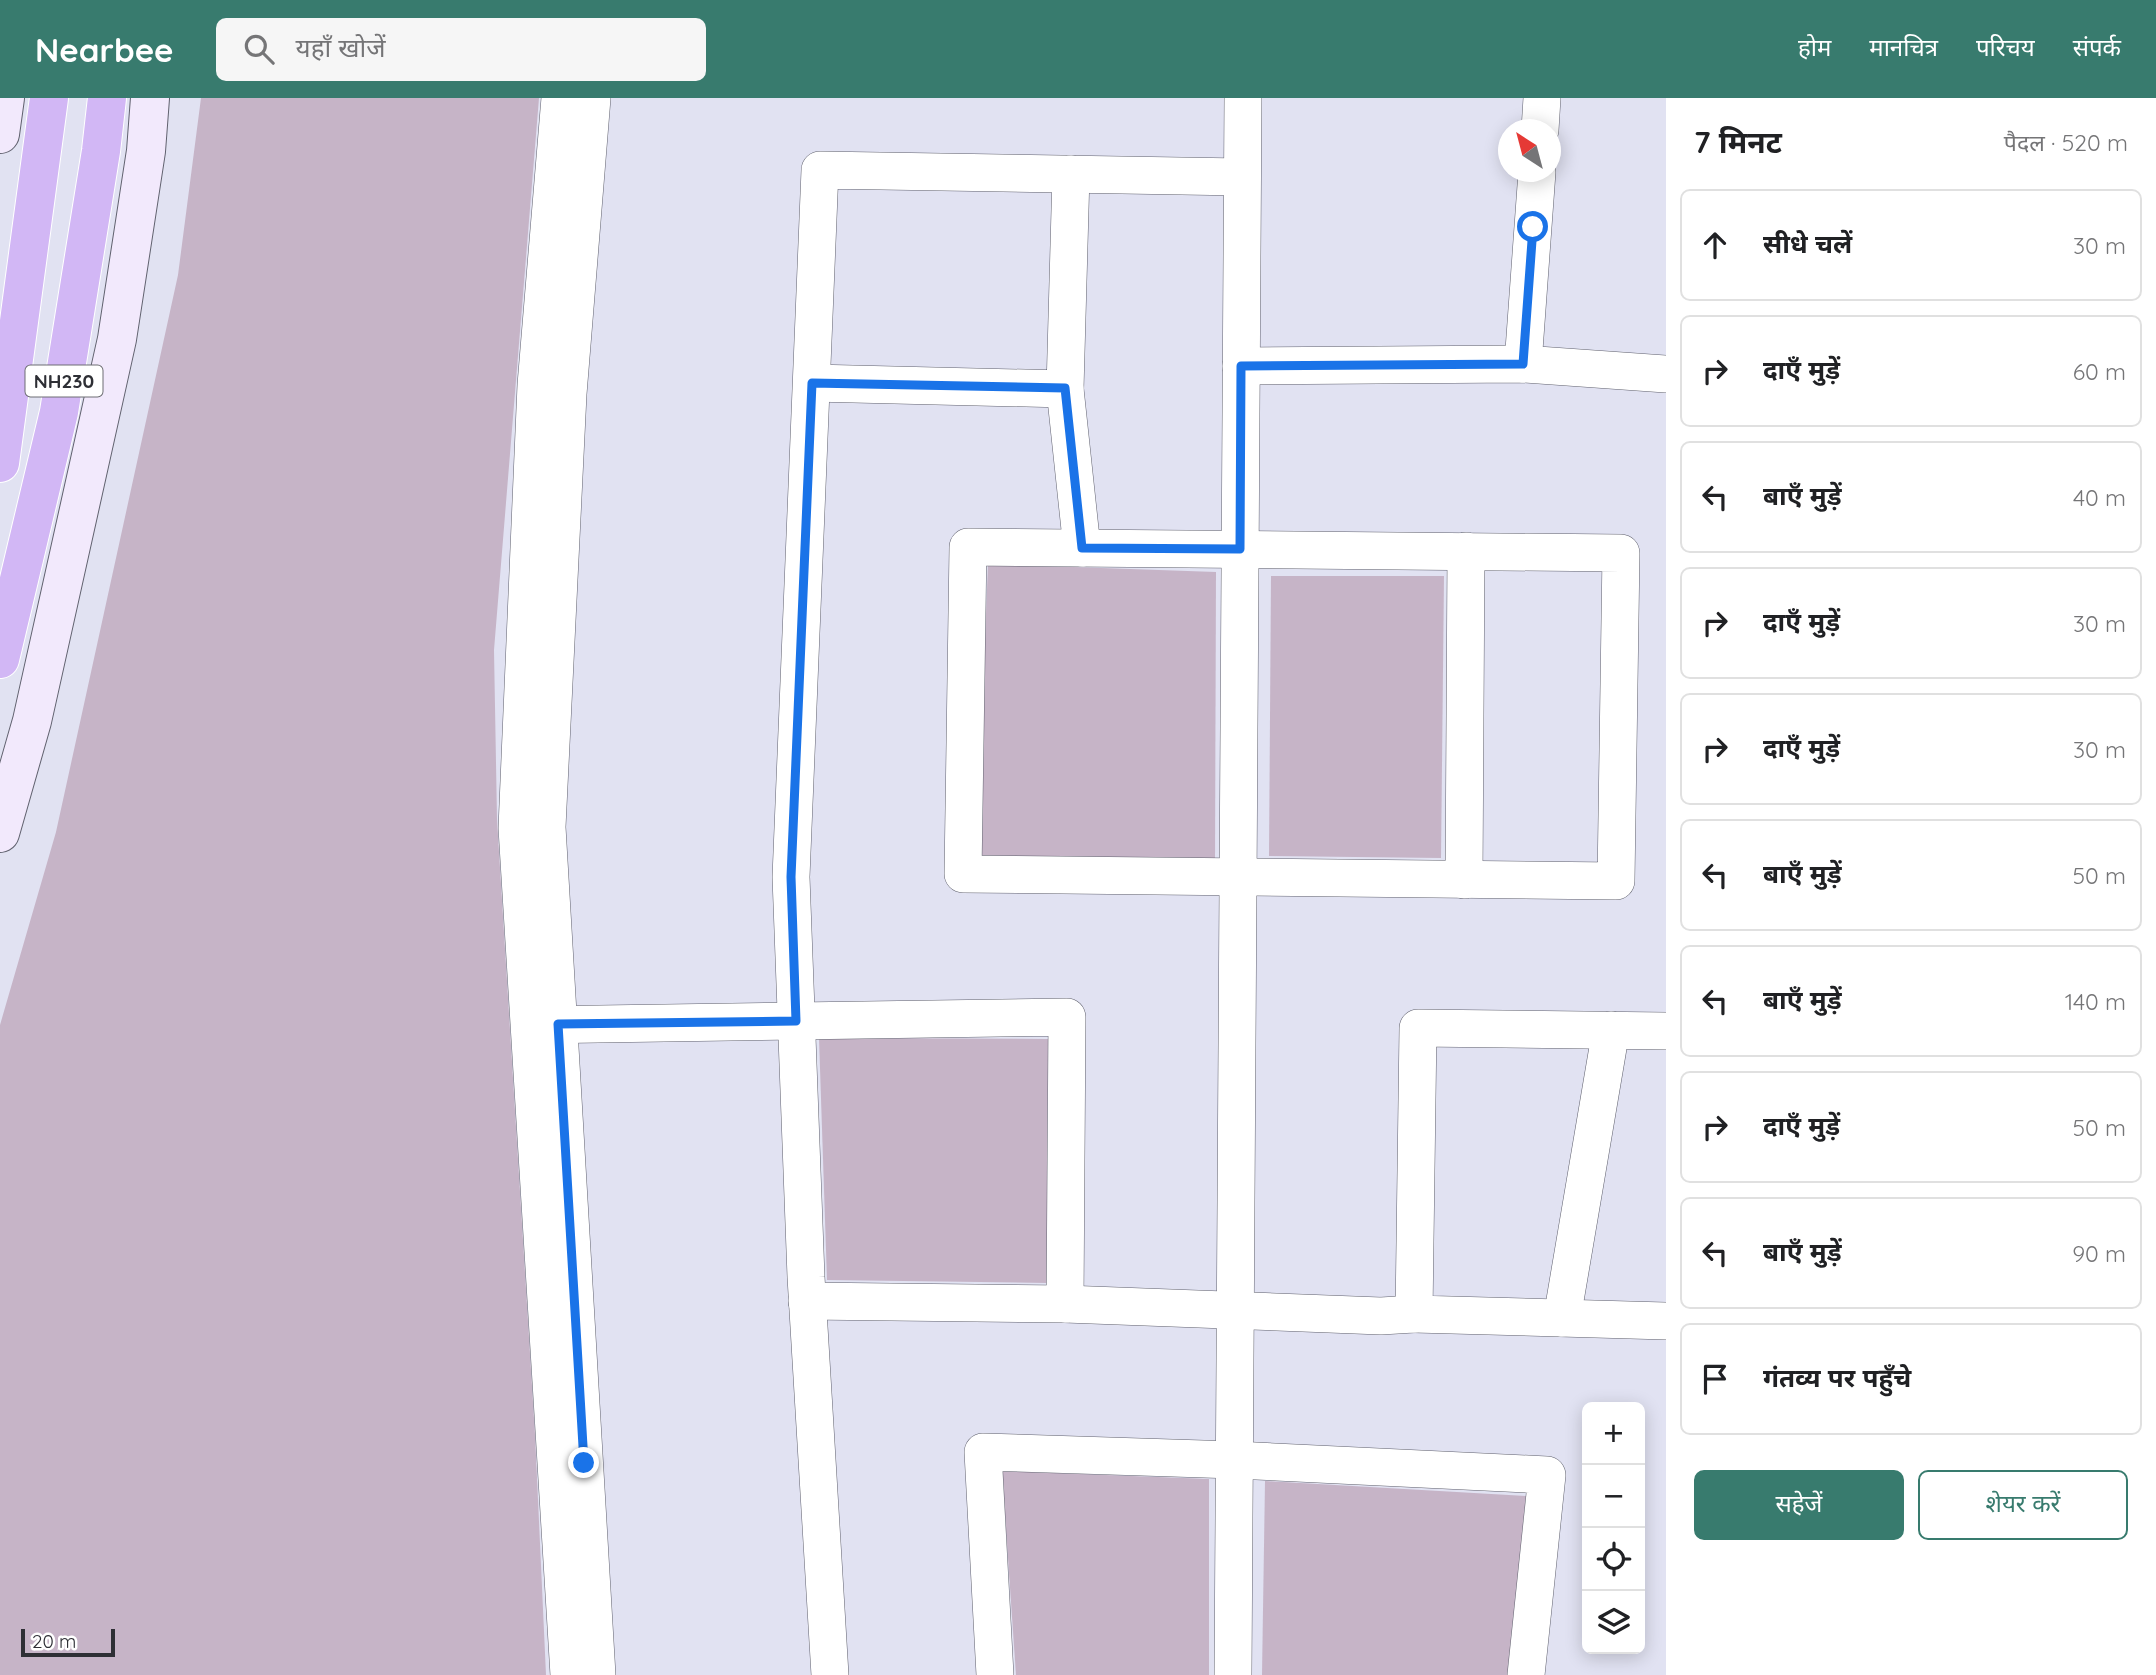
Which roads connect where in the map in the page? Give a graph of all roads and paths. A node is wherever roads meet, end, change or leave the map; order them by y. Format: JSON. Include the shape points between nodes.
{"nodes":[{"id":1,"x":5,"y":98,"type":"edge"},
{"id":2,"x":49,"y":98,"type":"edge"},
{"id":3,"x":107,"y":98,"type":"edge"},
{"id":4,"x":150,"y":98,"type":"edge"},
{"id":5,"x":560,"y":98,"type":"edge"},
{"id":6,"x":592,"y":98,"type":"edge"},
{"id":7,"x":1243,"y":98,"type":"edge"},
{"id":8,"x":1542,"y":98,"type":"edge"},
{"id":9,"x":1540,"y":119,"type":"edge"},
{"id":10,"x":0,"y":131,"type":"edge"},
{"id":11,"x":1071,"y":174,"type":"junction"},
{"id":12,"x":1242,"y":177,"type":"junction"},
{"id":13,"x":1536,"y":182,"type":"edge"},
{"id":14,"x":1523,"y":364,"type":"junction"},
{"id":15,"x":1241,"y":366,"type":"junction"},
{"id":16,"x":1666,"y":374,"type":"edge"},
{"id":17,"x":812,"y":383,"type":"junction"},
{"id":18,"x":1065,"y":388,"type":"junction"},
{"id":19,"x":0,"y":463,"type":"edge"},
{"id":20,"x":1082,"y":548,"type":"junction"},
{"id":21,"x":1240,"y":549,"type":"junction"},
{"id":22,"x":1466,"y":551,"type":"junction"},
{"id":23,"x":0,"y":659,"type":"edge"},
{"id":24,"x":0,"y":833,"type":"edge"},
{"id":25,"x":1238,"y":877,"type":"junction"},
{"id":26,"x":1464,"y":880,"type":"junction"},
{"id":27,"x":796,"y":1021,"type":"junction"},
{"id":28,"x":544,"y":1025,"type":"junction"},
{"id":29,"x":1611,"y":1030,"type":"junction"},
{"id":30,"x":1666,"y":1031,"type":"edge"},
{"id":31,"x":807,"y":1301,"type":"junction"},
{"id":32,"x":1065,"y":1304,"type":"junction"},
{"id":33,"x":1236,"y":1311,"type":"junction"},
{"id":34,"x":1414,"y":1314,"type":"junction"},
{"id":35,"x":1562,"y":1318,"type":"junction"},
{"id":36,"x":1666,"y":1321,"type":"edge"},
{"id":37,"x":1235,"y":1460,"type":"junction"},
{"id":38,"x":569,"y":1675,"type":"edge"},
{"id":39,"x":597,"y":1675,"type":"edge"},
{"id":40,"x":830,"y":1675,"type":"edge"},
{"id":41,"x":995,"y":1675,"type":"edge"},
{"id":42,"x":1233,"y":1675,"type":"edge"},
{"id":43,"x":1526,"y":1675,"type":"edge"}],
"edges":[{"from":1,"to":10,"type":"street"},
{"from":2,"to":19,"type":"highway","number":"NH230"},
{"from":3,"to":23,"type":"highway","number":"NH230","via":[[58,412]]},
{"from":4,"to":24,"type":"street","via":[[117,339],[32,721]]},
{"from":5,"to":28,"type":"street","via":[[536,385],[517,828]]},
{"from":6,"to":28,"type":"street","via":[[568,394],[547,827]]},
{"from":7,"to":12,"type":"street"},
{"from":8,"to":9,"type":"street"},
{"from":11,"to":12,"type":"street"},
{"from":11,"to":17,"type":"street","via":[[820,170]]},
{"from":11,"to":18,"type":"street"},
{"from":12,"to":15,"type":"street"},
{"from":13,"to":14,"type":"street"},
{"from":14,"to":15,"type":"street"},
{"from":14,"to":16,"type":"street"},
{"from":15,"to":21,"type":"street"},
{"from":17,"to":18,"type":"street"},
{"from":17,"to":27,"type":"street","via":[[791,877]]},
{"from":18,"to":20,"type":"street"},
{"from":20,"to":21,"type":"street"},
{"from":20,"to":25,"type":"street","via":[[968,547],[963,874]]},
{"from":21,"to":22,"type":"street"},
{"from":21,"to":25,"type":"street"},
{"from":22,"to":26,"type":"street"},
{"from":22,"to":26,"type":"street","via":[[1621,553],[1616,881]]},
{"from":25,"to":26,"type":"street"},
{"from":25,"to":33,"type":"street"},
{"from":27,"to":28,"type":"street"},
{"from":27,"to":31,"type":"street"},
{"from":27,"to":32,"type":"street","via":[[1067,1017]]},
{"from":28,"to":38,"type":"street"},
{"from":28,"to":39,"type":"street"},
{"from":29,"to":30,"type":"street"},
{"from":29,"to":34,"type":"street","via":[[1418,1028]]},
{"from":29,"to":35,"type":"street"},
{"from":31,"to":32,"type":"street"},
{"from":31,"to":40,"type":"street"},
{"from":32,"to":33,"type":"street"},
{"from":33,"to":34,"type":"street"},
{"from":33,"to":37,"type":"street"},
{"from":34,"to":35,"type":"street"},
{"from":35,"to":36,"type":"street"},
{"from":37,"to":41,"type":"street","via":[[983,1452]]},
{"from":37,"to":42,"type":"street"},
{"from":37,"to":43,"type":"street","via":[[1547,1475]]}]}
